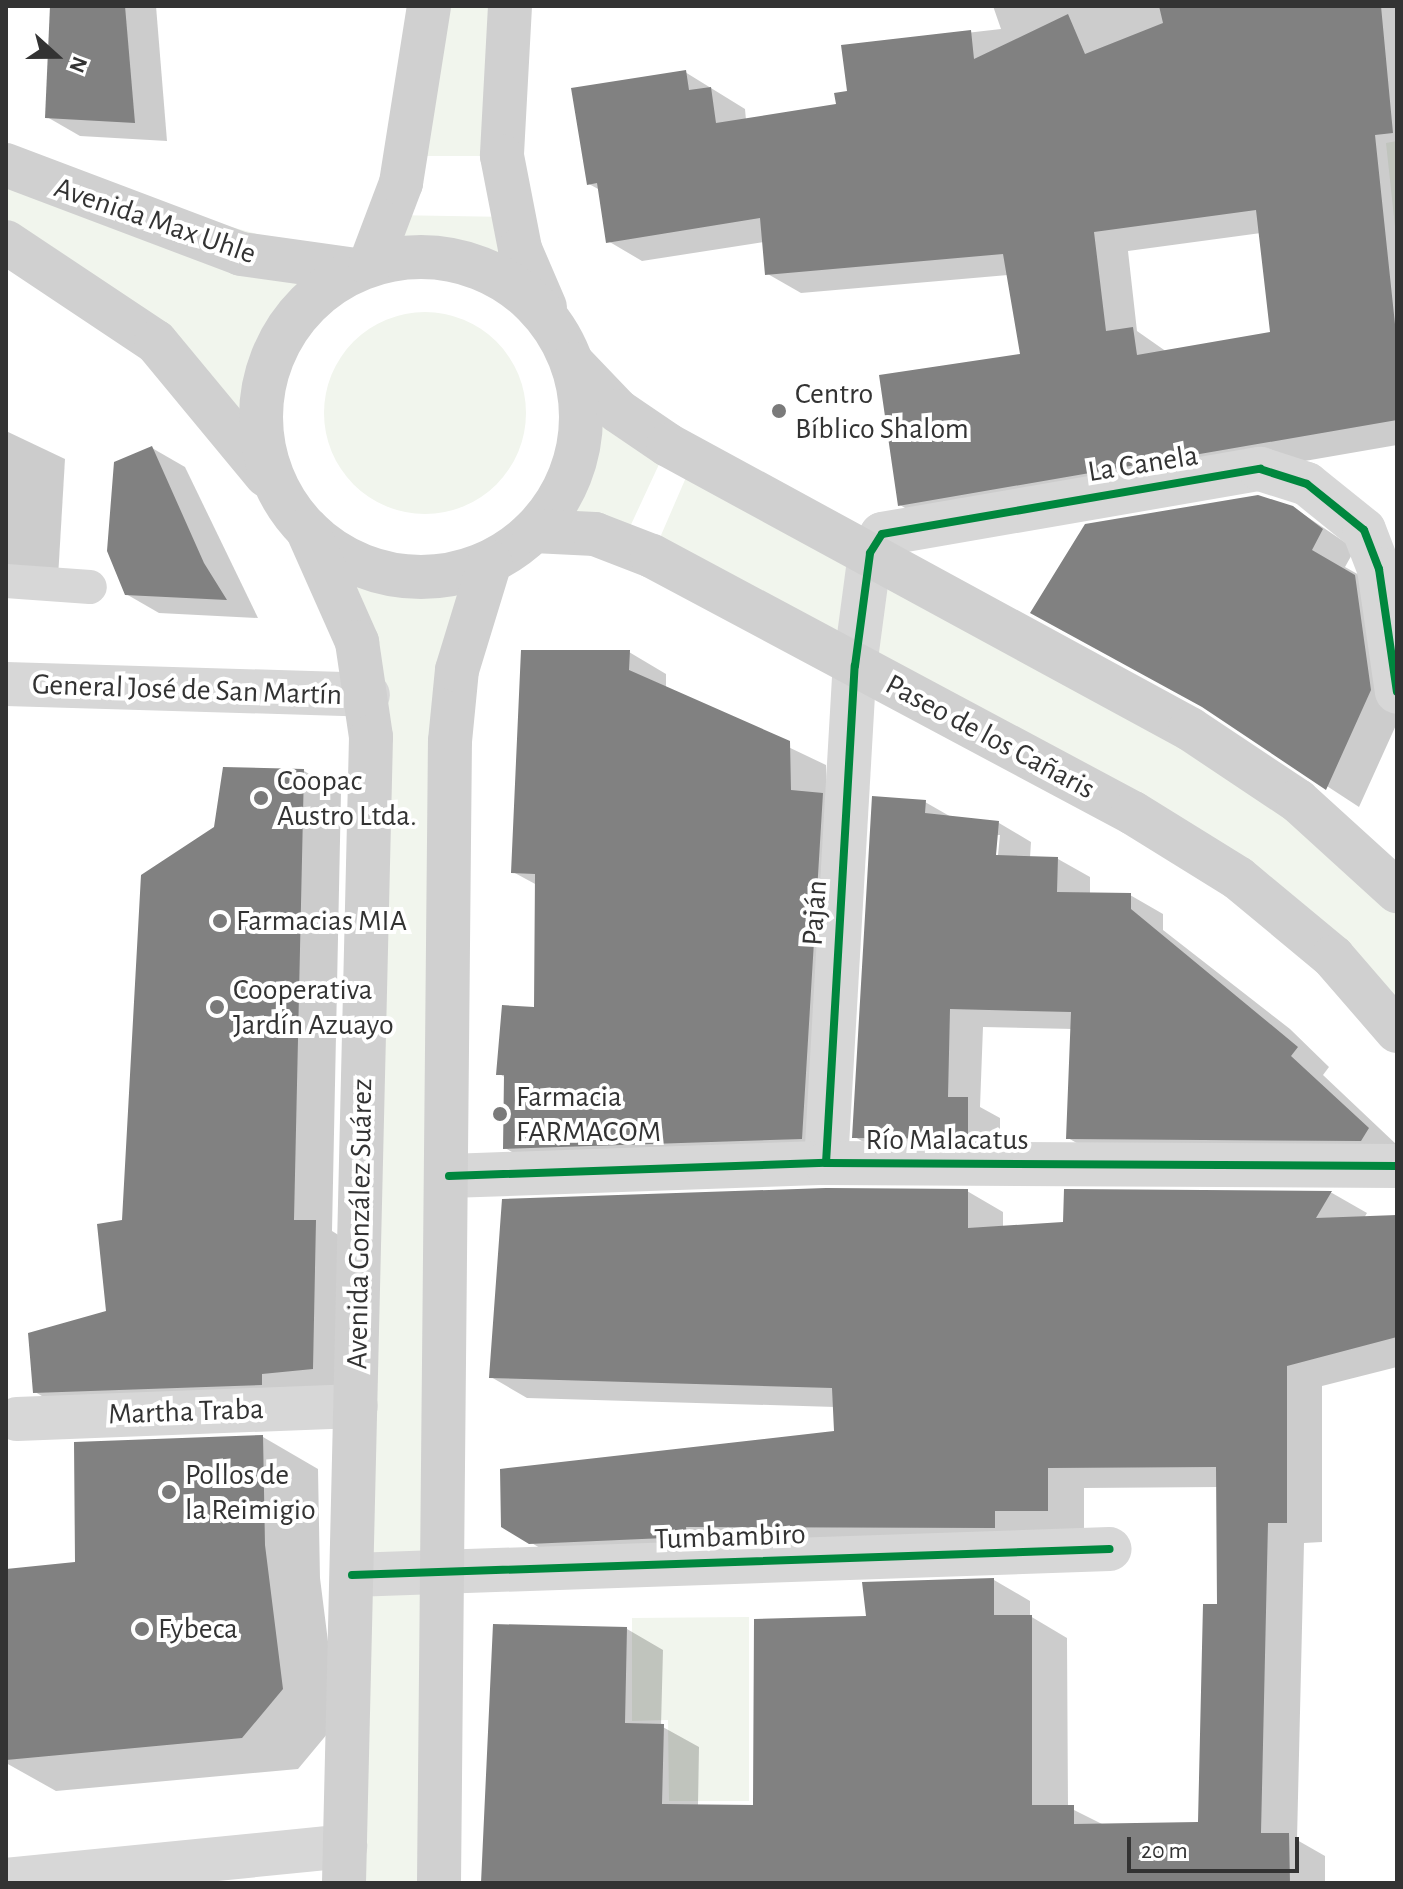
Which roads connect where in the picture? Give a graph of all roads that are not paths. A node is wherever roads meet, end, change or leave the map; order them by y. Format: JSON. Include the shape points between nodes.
{"nodes":[{"id":1,"x":429,"y":6,"type":"edge"},
{"id":2,"x":510,"y":6,"type":"edge"},
{"id":3,"x":6,"y":165,"type":"edge"},
{"id":4,"x":6,"y":242,"type":"edge"},
{"id":5,"x":363,"y":267,"type":"junction"},
{"id":6,"x":564,"y":346,"type":"junction"},
{"id":7,"x":298,"y":520,"type":"junction"},
{"id":8,"x":534,"y":531,"type":"junction"},
{"id":9,"x":870,"y":553,"type":"junction"},
{"id":10,"x":490,"y":562,"type":"junction"},
{"id":11,"x":6,"y":581,"type":"edge"},
{"id":12,"x":90,"y":587,"type":"dead end"},
{"id":13,"x":855,"y":666,"type":"junction"},
{"id":14,"x":6,"y":684,"type":"edge"},
{"id":15,"x":1397,"y":692,"type":"edge"},
{"id":16,"x":368,"y":695,"type":"junction"},
{"id":17,"x":1397,"y":891,"type":"edge"},
{"id":18,"x":1397,"y":1031,"type":"edge"},
{"id":19,"x":826,"y":1163,"type":"junction"},
{"id":20,"x":1397,"y":1166,"type":"edge"},
{"id":21,"x":449,"y":1176,"type":"junction"},
{"id":22,"x":356,"y":1406,"type":"junction"},
{"id":23,"x":17,"y":1419,"type":"dead end"},
{"id":24,"x":1110,"y":1549,"type":"dead end"},
{"id":25,"x":444,"y":1570,"type":"junction"},
{"id":26,"x":352,"y":1575,"type":"junction"},
{"id":27,"x":345,"y":1864,"type":"edge"},
{"id":28,"x":6,"y":1880,"type":"edge"},
{"id":29,"x":439,"y":1883,"type":"edge"}],
"edges":[{"from":1,"to":5,"type":"main road","via":[[401,183]]},
{"from":2,"to":6,"type":"main road","via":[[500,120],[506,187],[520,249]]},
{"from":3,"to":5,"type":"main road","name":"Avenida Max Uhle","via":[[241,254]]},
{"from":4,"to":7,"type":"main road","via":[[156,342],[236,432]]},
{"from":5,"to":6,"type":"main road","via":[[403,257],[465,262],[502,277]]},
{"from":5,"to":7,"type":"main road","via":[[321,292],[285,332],[266,375],[263,445]]},
{"from":6,"to":8,"type":"main road","via":[[581,414],[576,461]]},
{"from":6,"to":9,"type":"main road","via":[[618,411],[668,445]]},
{"from":7,"to":10,"type":"main road","via":[[359,566],[400,576],[440,577]]},
{"from":7,"to":16,"type":"main road","name":"Avenida González Suárez","via":[[357,642]]},
{"from":8,"to":10,"type":"main road"},
{"from":8,"to":13,"type":"main road","name":"Paseo de los Cañaris","via":[[595,534],[652,556]]},
{"from":9,"to":13,"type":"street"},
{"from":9,"to":15,"type":"street","name":"La Canela","via":[[882,534],[910,527],[1260,469],[1307,484],[1364,530],[1379,569]]},
{"from":9,"to":17,"type":"main road","via":[[1190,729],[1298,801]]},
{"from":10,"to":21,"type":"main road","via":[[457,670],[450,741]]},
{"from":11,"to":12,"type":"lane"},
{"from":13,"to":18,"type":"main road","name":"Paseo de los Cañaris","via":[[1133,813],[1238,878],[1333,957]]},
{"from":13,"to":19,"type":"street","name":"Paján"},
{"from":14,"to":16,"type":"street","name":"General José de San Martín"},
{"from":16,"to":22,"type":"main road","name":"Avenida González Suárez"},
{"from":19,"to":20,"type":"street","name":"Río Malacatus"},
{"from":19,"to":21,"type":"street","name":"Río Malacatus"},
{"from":21,"to":25,"type":"main road"},
{"from":22,"to":23,"type":"street","name":"Martha Traba"},
{"from":22,"to":26,"type":"main road","name":"Avenida González Suárez"},
{"from":24,"to":25,"type":"street","name":"Tumbambiro"},
{"from":25,"to":26,"type":"street","name":"Tumbambiro"},
{"from":25,"to":29,"type":"main road"},
{"from":26,"to":27,"type":"main road","name":"Avenida González Suárez"},
{"from":27,"to":28,"type":"street"}]}
